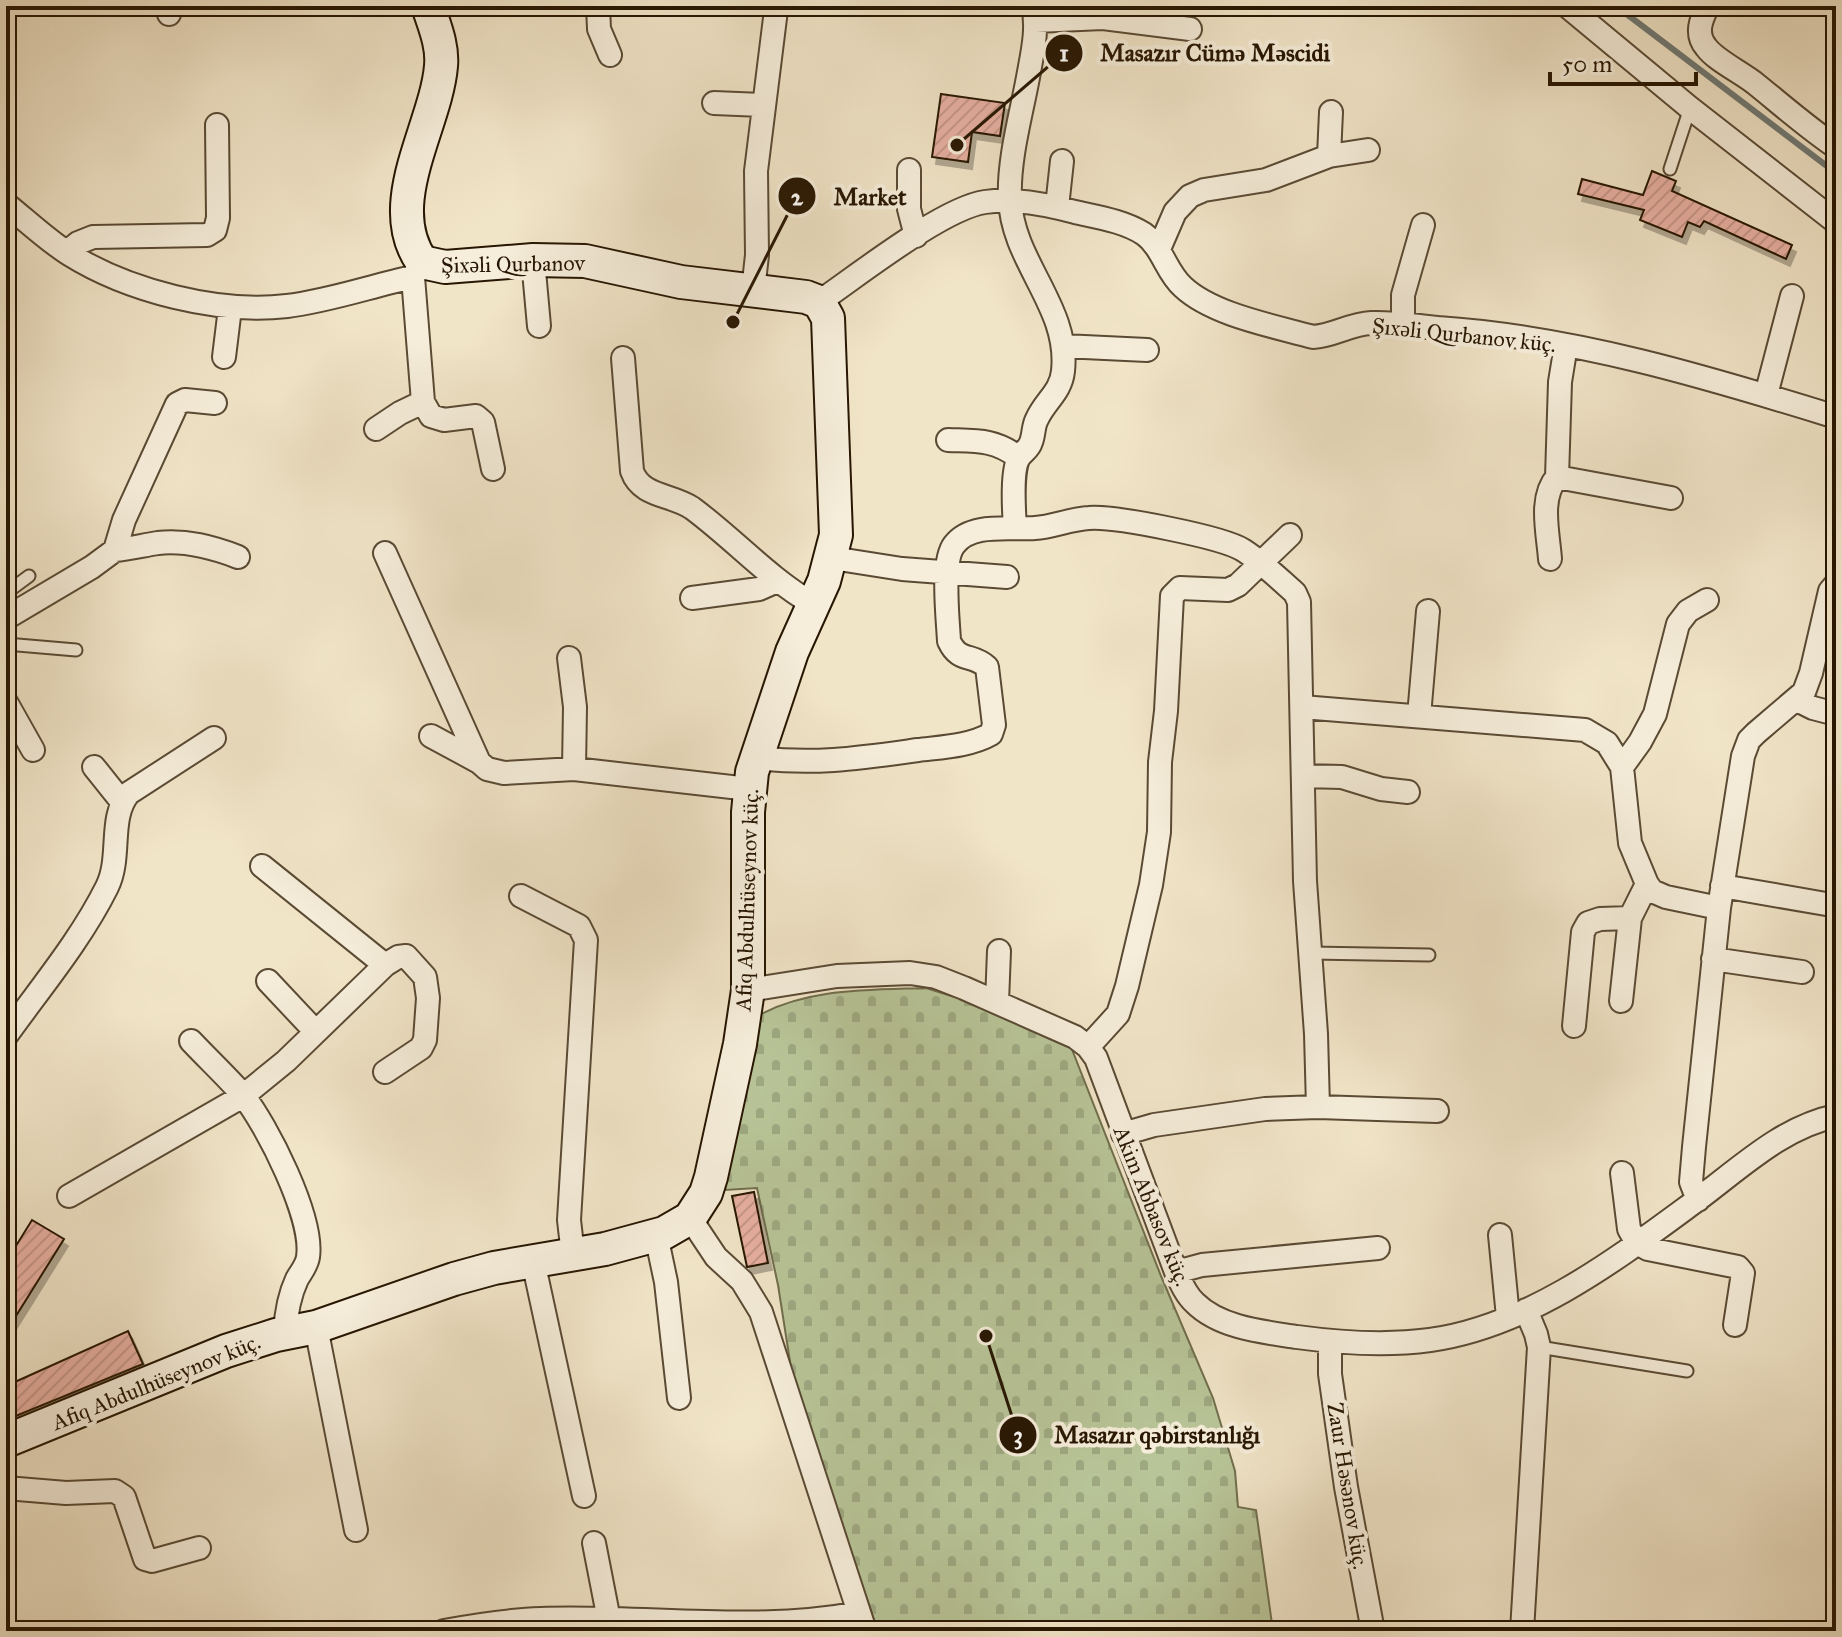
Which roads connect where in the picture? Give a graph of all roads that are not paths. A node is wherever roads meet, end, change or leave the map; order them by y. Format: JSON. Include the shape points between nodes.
{"nodes":[{"id":1,"x":428,"y":6,"type":"edge"},
{"id":2,"x":598,"y":6,"type":"edge"},
{"id":3,"x":1567,"y":6,"type":"edge"},
{"id":4,"x":1708,"y":6,"type":"edge"},
{"id":5,"x":776,"y":10,"type":"dead end"},
{"id":6,"x":1034,"y":14,"type":"edge"},
{"id":7,"x":1190,"y":29,"type":"dead end"},
{"id":8,"x":610,"y":55,"type":"dead end"},
{"id":9,"x":714,"y":103,"type":"dead end"},
{"id":10,"x":762,"y":105,"type":"junction"},
{"id":11,"x":1690,"y":108,"type":"junction"},
{"id":12,"x":1331,"y":112,"type":"dead end"},
{"id":13,"x":217,"y":125,"type":"dead end"},
{"id":14,"x":1836,"y":147,"type":"edge"},
{"id":15,"x":1368,"y":150,"type":"dead end"},
{"id":16,"x":1329,"y":156,"type":"junction"},
{"id":17,"x":1062,"y":161,"type":"dead end"},
{"id":18,"x":1670,"y":169,"type":"dead end"},
{"id":19,"x":909,"y":170,"type":"dead end"},
{"id":20,"x":1009,"y":201,"type":"junction"},
{"id":21,"x":6,"y":204,"type":"edge"},
{"id":22,"x":1057,"y":207,"type":"junction"},
{"id":23,"x":1836,"y":222,"type":"edge"},
{"id":24,"x":1423,"y":225,"type":"dead end"},
{"id":25,"x":916,"y":236,"type":"junction"},
{"id":26,"x":1159,"y":249,"type":"junction"},
{"id":27,"x":67,"y":252,"type":"junction"},
{"id":28,"x":533,"y":260,"type":"junction"},
{"id":29,"x":417,"y":269,"type":"junction"},
{"id":30,"x":753,"y":291,"type":"junction"},
{"id":31,"x":1792,"y":296,"type":"dead end"},
{"id":32,"x":819,"y":302,"type":"junction"},
{"id":33,"x":230,"y":308,"type":"junction"},
{"id":34,"x":1403,"y":324,"type":"junction"},
{"id":35,"x":539,"y":326,"type":"dead end"},
{"id":36,"x":1566,"y":345,"type":"junction"},
{"id":37,"x":1063,"y":346,"type":"junction"},
{"id":38,"x":1147,"y":350,"type":"dead end"},
{"id":39,"x":224,"y":357,"type":"dead end"},
{"id":40,"x":623,"y":358,"type":"dead end"},
{"id":41,"x":1766,"y":395,"type":"junction"},
{"id":42,"x":423,"y":402,"type":"junction"},
{"id":43,"x":215,"y":403,"type":"dead end"},
{"id":44,"x":1836,"y":417,"type":"edge"},
{"id":45,"x":376,"y":429,"type":"dead end"},
{"id":46,"x":948,"y":440,"type":"dead end"},
{"id":47,"x":1018,"y":457,"type":"junction"},
{"id":48,"x":493,"y":469,"type":"dead end"},
{"id":49,"x":1557,"y":477,"type":"junction"},
{"id":50,"x":1671,"y":498,"type":"dead end"},
{"id":51,"x":1015,"y":528,"type":"junction"},
{"id":52,"x":1290,"y":535,"type":"dead end"},
{"id":53,"x":115,"y":550,"type":"junction"},
{"id":54,"x":385,"y":553,"type":"dead end"},
{"id":55,"x":238,"y":557,"type":"dead end"},
{"id":56,"x":832,"y":558,"type":"junction"},
{"id":57,"x":1550,"y":559,"type":"dead end"},
{"id":58,"x":1261,"y":563,"type":"junction"},
{"id":59,"x":947,"y":572,"type":"junction"},
{"id":60,"x":29,"y":576,"type":"dead end"},
{"id":61,"x":1007,"y":577,"type":"dead end"},
{"id":62,"x":777,"y":581,"type":"junction"},
{"id":63,"x":1836,"y":584,"type":"edge"},
{"id":64,"x":6,"y":593,"type":"edge"},
{"id":65,"x":692,"y":598,"type":"dead end"},
{"id":66,"x":1707,"y":600,"type":"dead end"},
{"id":67,"x":813,"y":604,"type":"junction"},
{"id":68,"x":1428,"y":611,"type":"dead end"},
{"id":69,"x":6,"y":618,"type":"edge"},
{"id":70,"x":6,"y":644,"type":"edge"},
{"id":71,"x":76,"y":650,"type":"dead end"},
{"id":72,"x":569,"y":658,"type":"dead end"},
{"id":73,"x":1797,"y":700,"type":"junction"},
{"id":74,"x":6,"y":702,"type":"edge"},
{"id":75,"x":1302,"y":707,"type":"junction"},
{"id":76,"x":1836,"y":714,"type":"edge"},
{"id":77,"x":1419,"y":716,"type":"junction"},
{"id":78,"x":431,"y":736,"type":"dead end"},
{"id":79,"x":214,"y":738,"type":"dead end"},
{"id":80,"x":33,"y":750,"type":"dead end"},
{"id":81,"x":756,"y":758,"type":"junction"},
{"id":82,"x":479,"y":762,"type":"junction"},
{"id":83,"x":94,"y":767,"type":"dead end"},
{"id":84,"x":1622,"y":767,"type":"junction"},
{"id":85,"x":574,"y":769,"type":"junction"},
{"id":86,"x":1303,"y":776,"type":"junction"},
{"id":87,"x":749,"y":789,"type":"junction"},
{"id":88,"x":1408,"y":792,"type":"dead end"},
{"id":89,"x":122,"y":802,"type":"junction"},
{"id":90,"x":262,"y":866,"type":"dead end"},
{"id":91,"x":1647,"y":884,"type":"junction"},
{"id":92,"x":521,"y":896,"type":"dead end"},
{"id":93,"x":1720,"y":897,"type":"junction"},
{"id":94,"x":1826,"y":904,"type":"dead end"},
{"id":95,"x":1630,"y":918,"type":"junction"},
{"id":96,"x":999,"y":951,"type":"dead end"},
{"id":97,"x":1311,"y":953,"type":"junction"},
{"id":98,"x":1429,"y":955,"type":"dead end"},
{"id":99,"x":1713,"y":959,"type":"junction"},
{"id":100,"x":385,"y":965,"type":"junction"},
{"id":101,"x":1802,"y":972,"type":"dead end"},
{"id":102,"x":268,"y":981,"type":"dead end"},
{"id":103,"x":748,"y":990,"type":"junction"},
{"id":104,"x":1621,"y":1001,"type":"dead end"},
{"id":105,"x":997,"y":1002,"type":"junction"},
{"id":106,"x":1574,"y":1026,"type":"dead end"},
{"id":107,"x":9,"y":1027,"type":"edge"},
{"id":108,"x":315,"y":1031,"type":"junction"},
{"id":109,"x":191,"y":1041,"type":"dead end"},
{"id":110,"x":1088,"y":1047,"type":"junction"},
{"id":111,"x":385,"y":1072,"type":"dead end"},
{"id":112,"x":243,"y":1096,"type":"junction"},
{"id":113,"x":1318,"y":1107,"type":"junction"},
{"id":114,"x":1437,"y":1111,"type":"dead end"},
{"id":115,"x":1836,"y":1116,"type":"edge"},
{"id":116,"x":1123,"y":1134,"type":"junction"},
{"id":117,"x":1622,"y":1173,"type":"dead end"},
{"id":118,"x":69,"y":1196,"type":"dead end"},
{"id":119,"x":1698,"y":1200,"type":"junction"},
{"id":120,"x":690,"y":1218,"type":"junction"},
{"id":121,"x":656,"y":1235,"type":"junction"},
{"id":122,"x":1500,"y":1235,"type":"dead end"},
{"id":123,"x":1637,"y":1243,"type":"junction"},
{"id":124,"x":1378,"y":1248,"type":"dead end"},
{"id":125,"x":573,"y":1255,"type":"junction"},
{"id":126,"x":533,"y":1261,"type":"junction"},
{"id":127,"x":1176,"y":1272,"type":"junction"},
{"id":128,"x":1517,"y":1314,"type":"junction"},
{"id":129,"x":1735,"y":1325,"type":"dead end"},
{"id":130,"x":316,"y":1327,"type":"junction"},
{"id":131,"x":285,"y":1333,"type":"junction"},
{"id":132,"x":1330,"y":1341,"type":"junction"},
{"id":133,"x":1539,"y":1347,"type":"junction"},
{"id":134,"x":1687,"y":1371,"type":"dead end"},
{"id":135,"x":679,"y":1398,"type":"dead end"},
{"id":136,"x":6,"y":1441,"type":"edge"},
{"id":137,"x":6,"y":1488,"type":"edge"},
{"id":138,"x":584,"y":1496,"type":"dead end"},
{"id":139,"x":356,"y":1530,"type":"dead end"},
{"id":140,"x":594,"y":1543,"type":"dead end"},
{"id":141,"x":199,"y":1548,"type":"dead end"},
{"id":142,"x":609,"y":1620,"type":"junction"},
{"id":143,"x":862,"y":1622,"type":"edge"},
{"id":144,"x":716,"y":1626,"type":"edge"},
{"id":145,"x":444,"y":1631,"type":"edge"},
{"id":146,"x":1373,"y":1631,"type":"edge"},
{"id":147,"x":1522,"y":1631,"type":"edge"}],
"edges":[{"from":1,"to":29,"type":"street","name":"Şixəli Qurbanov","via":[[442,65],[407,203]]},
{"from":2,"to":8,"type":"street","via":[[599,29]]},
{"from":3,"to":11,"type":"street"},
{"from":4,"to":14,"type":"street","via":[[1699,33],[1706,48]]},
{"from":5,"to":10,"type":"street"},
{"from":6,"to":7,"type":"street"},
{"from":6,"to":20,"type":"street"},
{"from":9,"to":10,"type":"street"},
{"from":10,"to":30,"type":"street"},
{"from":11,"to":18,"type":"lane"},
{"from":11,"to":23,"type":"street"},
{"from":12,"to":16,"type":"street"},
{"from":13,"to":27,"type":"street","via":[[215,230],[207,235],[93,237]]},
{"from":15,"to":16,"type":"street"},
{"from":16,"to":26,"type":"street","via":[[1266,180],[1190,196],[1175,212]]},
{"from":17,"to":22,"type":"street"},
{"from":19,"to":25,"type":"street","via":[[909,209]]},
{"from":20,"to":22,"type":"street","name":"Şıxəli Qurbanov küç."},
{"from":20,"to":25,"type":"street","name":"Şıxəli Qurbanov küç.","via":[[965,208]]},
{"from":20,"to":37,"type":"street","via":[[1028,265],[1057,318]]},
{"from":21,"to":27,"type":"street"},
{"from":22,"to":26,"type":"street","name":"Şıxəli Qurbanov küç.","via":[[1134,228]]},
{"from":24,"to":34,"type":"street","via":[[1403,295]]},
{"from":25,"to":32,"type":"street","name":"Şıxəli Qurbanov küç."},
{"from":26,"to":34,"type":"street","name":"Şıxəli Qurbanov küç.","via":[[1182,287],[1237,315],[1313,337],[1372,323]]},
{"from":27,"to":33,"type":"street","via":[[123,281]]},
{"from":28,"to":29,"type":"street","name":"Şixəli Qurbanov"},
{"from":28,"to":30,"type":"street","name":"Şixəli Qurbanov","via":[[585,261]]},
{"from":28,"to":35,"type":"street"},
{"from":29,"to":33,"type":"street","via":[[288,306]]},
{"from":29,"to":42,"type":"street","name":"Şixəli Qurbanov"},
{"from":30,"to":32,"type":"street","name":"Şixəli Qurbanov"},
{"from":31,"to":41,"type":"street"},
{"from":32,"to":56,"type":"street","name":"Afiq Abdulhüseynov küç.","via":[[830,331],[837,508]]},
{"from":33,"to":39,"type":"street"},
{"from":34,"to":36,"type":"street","name":"Şıxəli Qurbanov küç."},
{"from":36,"to":41,"type":"street","name":"Şıxəli Qurbanov küç."},
{"from":36,"to":49,"type":"street"},
{"from":37,"to":38,"type":"street"},
{"from":37,"to":47,"type":"street","via":[[1061,381],[1036,420],[1030,445]]},
{"from":40,"to":62,"type":"street","via":[[635,481],[689,506]]},
{"from":41,"to":44,"type":"street","name":"Şıxəli Qurbanov küç."},
{"from":42,"to":45,"type":"street"},
{"from":42,"to":48,"type":"street","via":[[431,416],[476,416],[483,422]]},
{"from":43,"to":53,"type":"street","via":[[177,404]]},
{"from":46,"to":47,"type":"street","via":[[991,442]]},
{"from":47,"to":51,"type":"street"},
{"from":49,"to":50,"type":"street"},
{"from":49,"to":57,"type":"street","via":[[1546,498]]},
{"from":51,"to":58,"type":"street","via":[[1113,518],[1224,541]]},
{"from":51,"to":59,"type":"street","via":[[961,537],[951,548]]},
{"from":52,"to":58,"type":"street"},
{"from":53,"to":55,"type":"street","via":[[179,543]]},
{"from":53,"to":69,"type":"street"},
{"from":54,"to":82,"type":"street"},
{"from":56,"to":59,"type":"street"},
{"from":56,"to":67,"type":"street","name":"Afiq Abdulhüseynov küç."},
{"from":58,"to":75,"type":"street","via":[[1299,602]]},
{"from":58,"to":110,"type":"street","via":[[1228,590],[1180,588],[1172,596],[1159,832],[1151,885],[1118,1014]]},
{"from":59,"to":61,"type":"street"},
{"from":59,"to":81,"type":"street","via":[[949,641],[961,657],[987,667],[991,734],[957,745],[821,763]]},
{"from":60,"to":64,"type":"lane"},
{"from":62,"to":65,"type":"street","via":[[759,589]]},
{"from":62,"to":67,"type":"street"},
{"from":63,"to":73,"type":"street","via":[[1811,673]]},
{"from":66,"to":84,"type":"street","via":[[1678,624],[1655,714]]},
{"from":67,"to":81,"type":"street","name":"Afiq Abdulhüseynov küç."},
{"from":68,"to":77,"type":"street"},
{"from":70,"to":71,"type":"lane"},
{"from":72,"to":85,"type":"street"},
{"from":73,"to":76,"type":"street"},
{"from":73,"to":93,"type":"street","via":[[1749,740]]},
{"from":74,"to":80,"type":"street"},
{"from":75,"to":77,"type":"street"},
{"from":75,"to":86,"type":"street"},
{"from":77,"to":84,"type":"street","via":[[1585,730],[1607,743]]},
{"from":78,"to":82,"type":"street"},
{"from":79,"to":89,"type":"street"},
{"from":81,"to":87,"type":"street","name":"Afiq Abdulhüseynov küç."},
{"from":82,"to":85,"type":"street","via":[[504,773]]},
{"from":83,"to":89,"type":"street"},
{"from":84,"to":91,"type":"street","via":[[1630,843]]},
{"from":85,"to":87,"type":"street"},
{"from":86,"to":88,"type":"street","via":[[1342,777]]},
{"from":86,"to":97,"type":"street"},
{"from":87,"to":103,"type":"street","name":"Afiq Abdulhüseynov küç."},
{"from":89,"to":107,"type":"street","via":[[109,884],[82,931]]},
{"from":90,"to":100,"type":"street"},
{"from":91,"to":93,"type":"street","via":[[1666,897]]},
{"from":91,"to":95,"type":"street"},
{"from":92,"to":125,"type":"street","via":[[579,926],[586,940],[569,1220]]},
{"from":93,"to":94,"type":"street"},
{"from":93,"to":99,"type":"street"},
{"from":95,"to":104,"type":"street"},
{"from":95,"to":106,"type":"street","via":[[1600,919],[1588,923],[1583,932]]},
{"from":96,"to":105,"type":"street"},
{"from":97,"to":98,"type":"lane"},
{"from":97,"to":113,"type":"street"},
{"from":99,"to":101,"type":"street"},
{"from":99,"to":119,"type":"street","via":[[1691,1182]]},
{"from":100,"to":108,"type":"street"},
{"from":100,"to":111,"type":"street","via":[[406,956],[425,977],[428,998],[421,1048]]},
{"from":102,"to":108,"type":"street"},
{"from":103,"to":105,"type":"street","via":[[837,976],[910,973],[936,977]]},
{"from":103,"to":120,"type":"street","name":"Afiq Abdulhüseynov küç.","via":[[711,1177]]},
{"from":105,"to":110,"type":"street","via":[[1057,1027]]},
{"from":108,"to":112,"type":"street"},
{"from":109,"to":112,"type":"street"},
{"from":110,"to":116,"type":"street","name":"Akim Abbasov küç."},
{"from":112,"to":118,"type":"street"},
{"from":112,"to":131,"type":"street","via":[[273,1144],[309,1238],[308,1260],[286,1311]]},
{"from":113,"to":114,"type":"street"},
{"from":113,"to":116,"type":"street","via":[[1265,1109]]},
{"from":115,"to":119,"type":"street","name":"Akim Abbasov küç.","via":[[1766,1148]]},
{"from":116,"to":127,"type":"street","name":"Akim Abbasov küç."},
{"from":117,"to":123,"type":"street","via":[[1629,1229]]},
{"from":119,"to":123,"type":"street","name":"Akim Abbasov küç."},
{"from":120,"to":121,"type":"street","name":"Afiq Abdulhüseynov küç."},
{"from":120,"to":143,"type":"street","via":[[761,1312]]},
{"from":121,"to":125,"type":"street","name":"Afiq Abdulhüseynov küç."},
{"from":121,"to":135,"type":"street"},
{"from":122,"to":128,"type":"street"},
{"from":123,"to":128,"type":"street","name":"Akim Abbasov küç."},
{"from":123,"to":129,"type":"street","via":[[1738,1267],[1743,1280]]},
{"from":124,"to":127,"type":"street"},
{"from":125,"to":126,"type":"street","name":"Afiq Abdulhüseynov küç."},
{"from":126,"to":130,"type":"street","name":"Afiq Abdulhüseynov küç.","via":[[454,1279]]},
{"from":126,"to":138,"type":"street"},
{"from":127,"to":132,"type":"street","name":"Akim Abbasov küç.","via":[[1195,1303],[1226,1322]]},
{"from":128,"to":132,"type":"street","name":"Akim Abbasov küç.","via":[[1430,1340]]},
{"from":128,"to":133,"type":"street","via":[[1536,1334]]},
{"from":130,"to":131,"type":"street","name":"Afiq Abdulhüseynov küç."},
{"from":130,"to":139,"type":"street"},
{"from":131,"to":136,"type":"street","name":"Afiq Abdulhüseynov küç.","via":[[226,1351]]},
{"from":132,"to":146,"type":"street","name":"Zaur Həsənov küç.","via":[[1346,1487]]},
{"from":133,"to":134,"type":"lane"},
{"from":133,"to":147,"type":"street"},
{"from":137,"to":141,"type":"street","via":[[115,1491],[124,1497],[145,1559]]},
{"from":140,"to":142,"type":"street"},
{"from":142,"to":144,"type":"street"},
{"from":142,"to":145,"type":"street","via":[[511,1621]]},
{"from":143,"to":144,"type":"street"}]}
